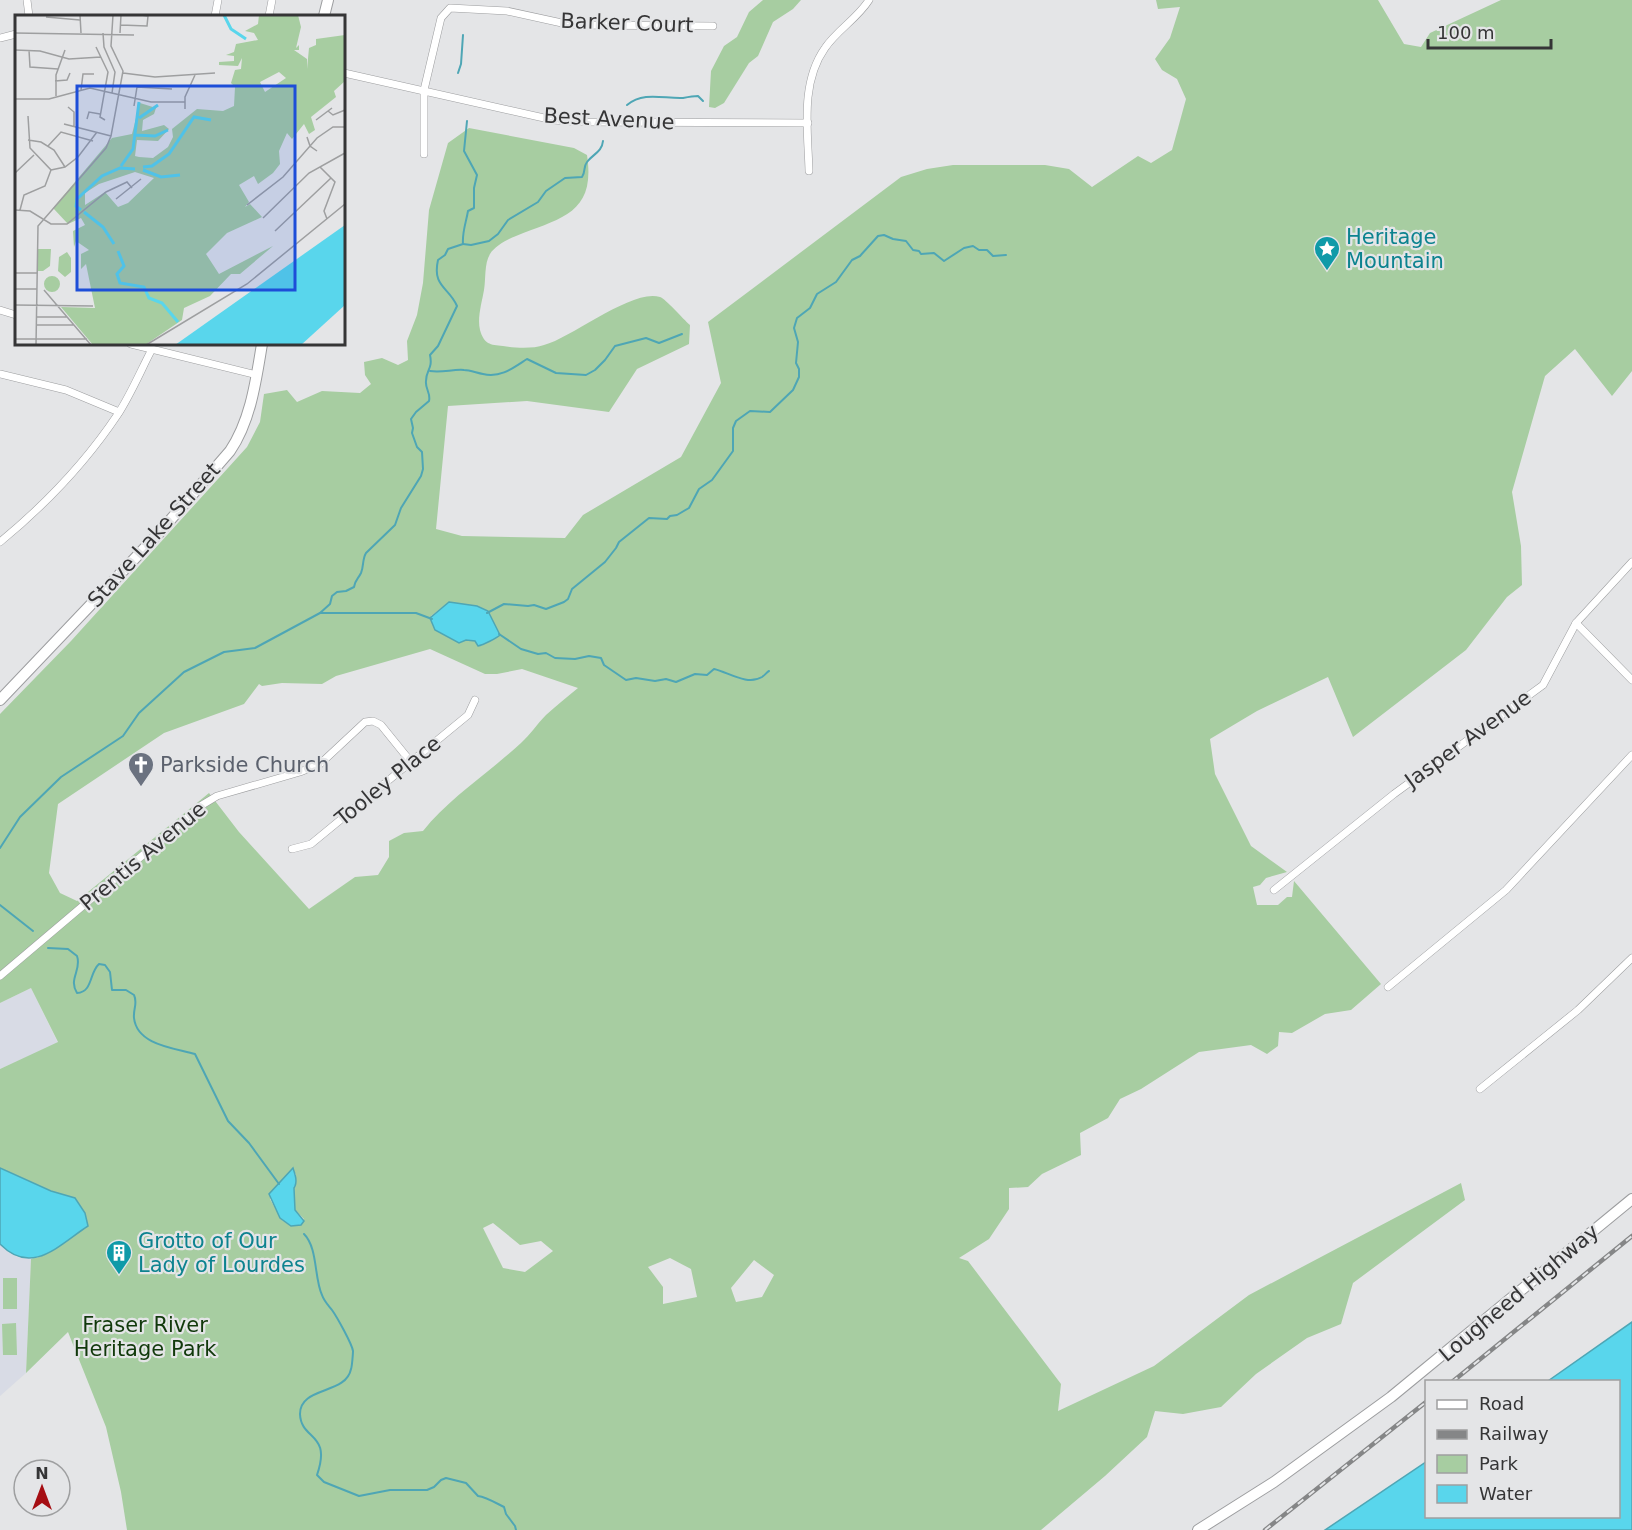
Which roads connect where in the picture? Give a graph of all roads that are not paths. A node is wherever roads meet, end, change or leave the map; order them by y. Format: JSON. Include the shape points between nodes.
{"nodes":[{"id":1,"x":27,"y":0,"type":"edge"},
{"id":2,"x":218,"y":0,"type":"edge"},
{"id":3,"x":272,"y":0,"type":"edge"},
{"id":4,"x":328,"y":0,"type":"edge"},
{"id":5,"x":869,"y":0,"type":"edge"},
{"id":6,"x":29,"y":15,"type":"edge"},
{"id":7,"x":215,"y":15,"type":"edge"},
{"id":8,"x":269,"y":15,"type":"edge"},
{"id":9,"x":324,"y":15,"type":"edge"},
{"id":10,"x":713,"y":26,"type":"dead end"},
{"id":11,"x":15,"y":34,"type":"edge"},
{"id":12,"x":0,"y":38,"type":"edge"},
{"id":13,"x":345,"y":73,"type":"edge"},
{"id":14,"x":424,"y":90,"type":"junction"},
{"id":15,"x":808,"y":123,"type":"junction"},
{"id":16,"x":424,"y":154,"type":"dead end"},
{"id":17,"x":809,"y":171,"type":"dead end"},
{"id":18,"x":0,"y":310,"type":"edge"},
{"id":19,"x":15,"y":315,"type":"edge"},
{"id":20,"x":135,"y":345,"type":"edge"},
{"id":21,"x":262,"y":345,"type":"edge"},
{"id":22,"x":152,"y":349,"type":"junction"},
{"id":23,"x":0,"y":374,"type":"edge"},
{"id":24,"x":256,"y":375,"type":"junction"},
{"id":25,"x":119,"y":412,"type":"junction"},
{"id":26,"x":0,"y":542,"type":"edge"},
{"id":27,"x":1632,"y":562,"type":"edge"},
{"id":28,"x":1576,"y":622,"type":"junction"},
{"id":29,"x":1632,"y":680,"type":"edge"},
{"id":30,"x":0,"y":700,"type":"edge"},
{"id":31,"x":475,"y":700,"type":"dead end"},
{"id":32,"x":1632,"y":755,"type":"edge"},
{"id":33,"x":411,"y":762,"type":"junction"},
{"id":34,"x":292,"y":849,"type":"dead end"},
{"id":35,"x":1274,"y":890,"type":"dead end"},
{"id":36,"x":1632,"y":958,"type":"edge"},
{"id":37,"x":0,"y":976,"type":"edge"},
{"id":38,"x":1388,"y":987,"type":"dead end"},
{"id":39,"x":1480,"y":1089,"type":"dead end"},
{"id":40,"x":1632,"y":1199,"type":"edge"},
{"id":41,"x":1198,"y":1530,"type":"edge"}],
"edges":[{"from":1,"to":6,"type":"street"},
{"from":2,"to":7,"type":"street"},
{"from":3,"to":8,"type":"street"},
{"from":4,"to":9,"type":"main road"},
{"from":5,"to":15,"type":"street","via":[[832,38],[819,59],[810,84]]},
{"from":10,"to":14,"type":"street","name":"Barker Court","via":[[571,25],[507,11],[454,7],[441,18]]},
{"from":11,"to":12,"type":"street"},
{"from":13,"to":14,"type":"street","name":"Best Avenue"},
{"from":14,"to":15,"type":"street","name":"Best Avenue","via":[[566,121]]},
{"from":14,"to":16,"type":"street","name":"Barker Court"},
{"from":15,"to":17,"type":"street"},
{"from":18,"to":19,"type":"street"},
{"from":20,"to":22,"type":"street"},
{"from":21,"to":24,"type":"main road","name":"Stave Lake Street"},
{"from":22,"to":24,"type":"street"},
{"from":22,"to":25,"type":"street"},
{"from":23,"to":25,"type":"street","via":[[66,390]]},
{"from":24,"to":30,"type":"main road","name":"Stave Lake Street","via":[[243,429],[230,452],[159,533]]},
{"from":25,"to":26,"type":"street","via":[[90,453],[40,507]]},
{"from":27,"to":28,"type":"street","name":"Jasper Avenue"},
{"from":28,"to":29,"type":"street"},
{"from":28,"to":35,"type":"street","name":"Jasper Avenue","via":[[1543,685],[1394,794]]},
{"from":31,"to":33,"type":"street","name":"Tooley Place","via":[[468,715]]},
{"from":32,"to":38,"type":"street","via":[[1506,890]]},
{"from":33,"to":34,"type":"street","name":"Tooley Place","via":[[311,844]]},
{"from":33,"to":37,"type":"street","name":"Prentis Avenue","via":[[381,725],[366,722],[320,764],[217,796]]},
{"from":36,"to":39,"type":"street","via":[[1578,1010]]},
{"from":40,"to":41,"type":"main road","name":"Lougheed Highway","via":[[1391,1397],[1274,1482]]}]}
